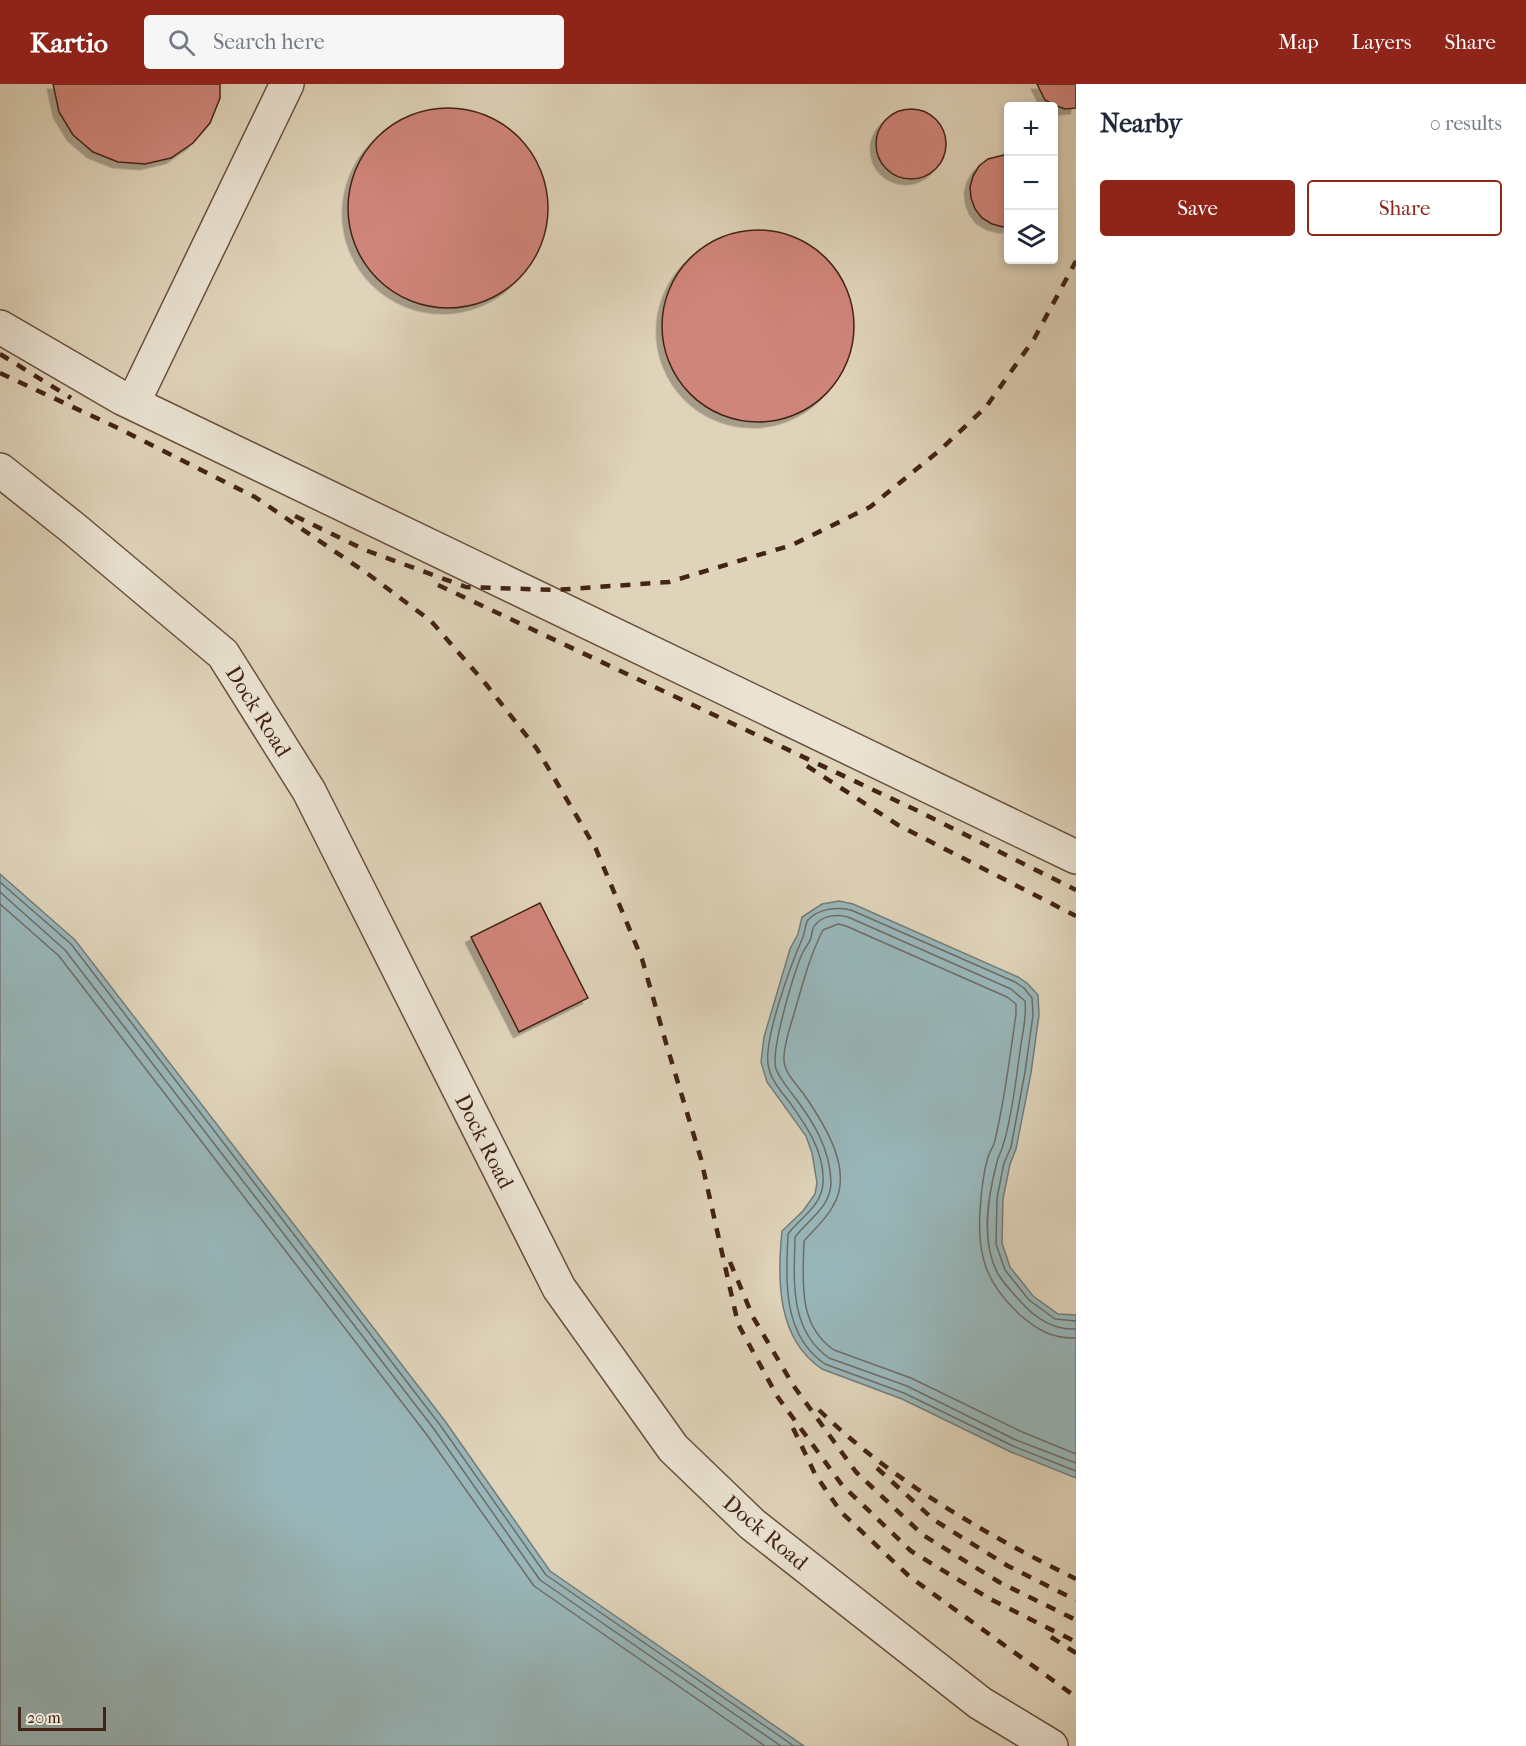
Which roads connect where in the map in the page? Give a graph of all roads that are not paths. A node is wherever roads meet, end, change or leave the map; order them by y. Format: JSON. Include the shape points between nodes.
{"nodes":[{"id":1,"x":287,"y":84,"type":"edge"},
{"id":2,"x":0,"y":327,"type":"edge"},
{"id":3,"x":133,"y":403,"type":"junction"},
{"id":4,"x":0,"y":470,"type":"edge"},
{"id":5,"x":1076,"y":857,"type":"edge"},
{"id":6,"x":1051,"y":1746,"type":"edge"}],
"edges":[{"from":1,"to":3,"type":"street"},
{"from":2,"to":3,"type":"street"},
{"from":3,"to":5,"type":"street"},
{"from":4,"to":6,"type":"street","name":"Dock Road","via":[[223,654],[309,791],[559,1288],[673,1448],[752,1524],[980,1703]]}]}
